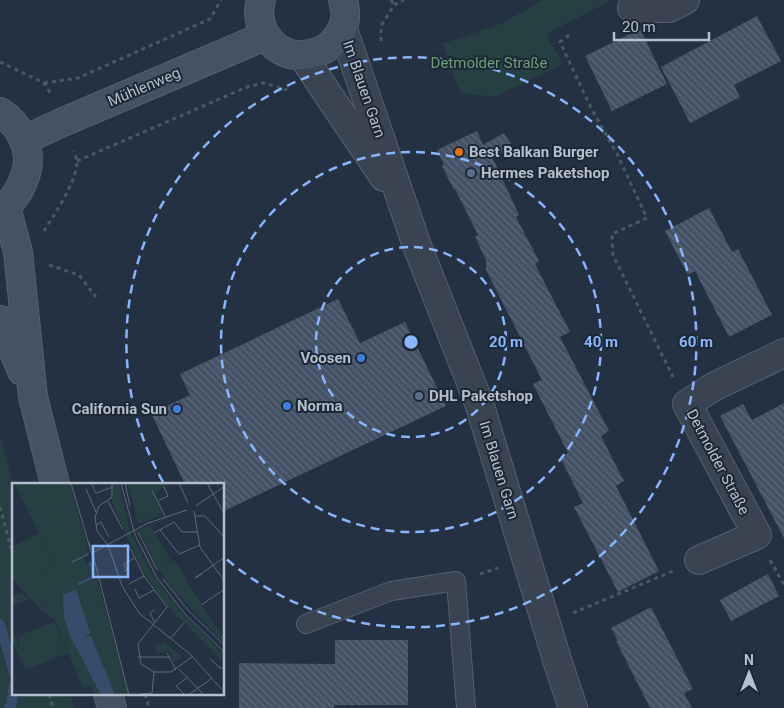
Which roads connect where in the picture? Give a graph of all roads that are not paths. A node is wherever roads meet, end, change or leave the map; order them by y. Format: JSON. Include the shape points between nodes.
{"nodes":[{"id":1,"x":261,"y":0,"type":"edge"},
{"id":2,"x":343,"y":0,"type":"edge"},
{"id":3,"x":685,"y":0,"type":"edge"},
{"id":4,"x":632,"y":8,"type":"dead end"},
{"id":5,"x":343,"y":29,"type":"junction"},
{"id":6,"x":265,"y":36,"type":"junction"},
{"id":7,"x":303,"y":56,"type":"junction"},
{"id":8,"x":0,"y":112,"type":"edge"},
{"id":9,"x":24,"y":140,"type":"junction"},
{"id":10,"x":404,"y":207,"type":"junction"},
{"id":11,"x":3,"y":209,"type":"edge"},
{"id":12,"x":0,"y":320,"type":"edge"},
{"id":13,"x":784,"y":353,"type":"edge"},
{"id":14,"x":33,"y":397,"type":"junction"},
{"id":15,"x":55,"y":483,"type":"edge"},
{"id":16,"x":700,"y":560,"type":"road end"},
{"id":17,"x":306,"y":624,"type":"dead end"},
{"id":18,"x":466,"y":708,"type":"edge"},
{"id":19,"x":573,"y":708,"type":"edge"}],
"edges":[{"from":1,"to":6,"type":"main road","via":[[259,15]]},
{"from":2,"to":5,"type":"main road","via":[[346,10]]},
{"from":3,"to":4,"type":"street","via":[[669,8]]},
{"from":5,"to":7,"type":"main road","via":[[322,52]]},
{"from":5,"to":10,"type":"street","name":"Im Blauen Garn"},
{"from":6,"to":7,"type":"main road","via":[[280,50]]},
{"from":6,"to":9,"type":"main road","name":"Mühlenweg"},
{"from":7,"to":10,"type":"street","name":"Im Blauen Garn"},
{"from":8,"to":9,"type":"main road","via":[[9,118]]},
{"from":9,"to":11,"type":"main road","via":[[27,172],[16,197]]},
{"from":10,"to":19,"type":"street","name":"Im Blauen Garn","via":[[479,403]]},
{"from":11,"to":14,"type":"main road","via":[[18,252]]},
{"from":12,"to":14,"type":"main road"},
{"from":13,"to":16,"type":"street","name":"Detmolder Straße","via":[[715,386],[687,404],[757,535]]},
{"from":14,"to":15,"type":"main road"},
{"from":17,"to":18,"type":"lane","via":[[391,591],[456,581]]}]}
